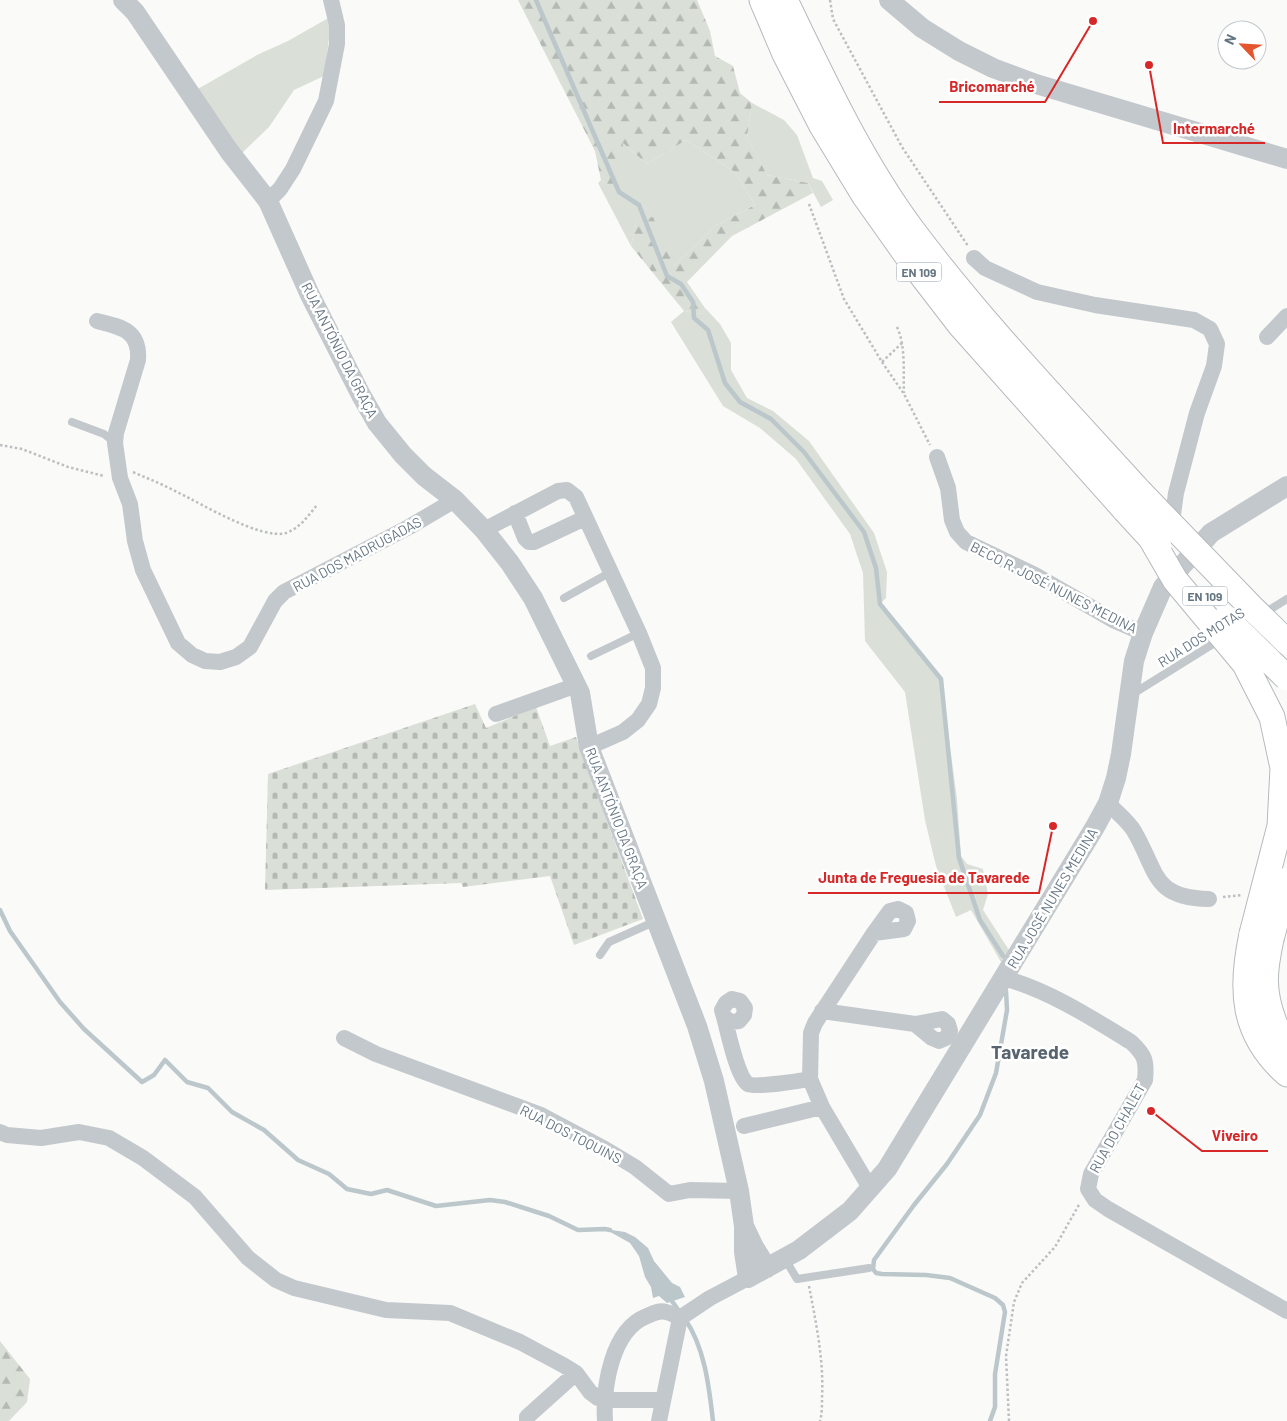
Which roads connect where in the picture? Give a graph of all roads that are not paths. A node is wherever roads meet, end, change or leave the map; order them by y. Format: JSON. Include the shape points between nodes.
{"nodes":[{"id":1,"x":123,"y":0,"type":"edge"},
{"id":2,"x":331,"y":0,"type":"edge"},
{"id":3,"x":762,"y":0,"type":"edge"},
{"id":4,"x":785,"y":0,"type":"edge"},
{"id":5,"x":889,"y":0,"type":"edge"},
{"id":6,"x":1287,"y":159,"type":"edge"},
{"id":7,"x":268,"y":201,"type":"junction"},
{"id":8,"x":974,"y":258,"type":"road end"},
{"id":9,"x":1287,"y":316,"type":"edge"},
{"id":10,"x":97,"y":321,"type":"dead end"},
{"id":11,"x":1267,"y":337,"type":"dead end"},
{"id":12,"x":72,"y":422,"type":"dead end"},
{"id":13,"x":115,"y":443,"type":"junction"},
{"id":14,"x":937,"y":457,"type":"road end"},
{"id":15,"x":1287,"y":486,"type":"edge"},
{"id":16,"x":455,"y":500,"type":"junction"},
{"id":17,"x":1132,"y":501,"type":"junction"},
{"id":18,"x":515,"y":513,"type":"junction"},
{"id":19,"x":585,"y":518,"type":"junction"},
{"id":20,"x":484,"y":530,"type":"junction"},
{"id":21,"x":1149,"y":536,"type":"junction"},
{"id":22,"x":611,"y":572,"type":"junction"},
{"id":23,"x":1163,"y":587,"type":"junction"},
{"id":24,"x":564,"y":598,"type":"dead end"},
{"id":25,"x":1287,"y":599,"type":"edge"},
{"id":26,"x":639,"y":633,"type":"junction"},
{"id":27,"x":1143,"y":633,"type":"junction"},
{"id":28,"x":1287,"y":642,"type":"edge"},
{"id":29,"x":591,"y":656,"type":"dead end"},
{"id":30,"x":1287,"y":678,"type":"edge"},
{"id":31,"x":577,"y":685,"type":"junction"},
{"id":32,"x":1129,"y":697,"type":"junction"},
{"id":33,"x":496,"y":714,"type":"dead end"},
{"id":34,"x":589,"y":747,"type":"junction"},
{"id":35,"x":1108,"y":803,"type":"junction"},
{"id":36,"x":1287,"y":880,"type":"edge"},
{"id":37,"x":1209,"y":899,"type":"dead end"},
{"id":38,"x":656,"y":921,"type":"junction"},
{"id":39,"x":874,"y":933,"type":"dead end"},
{"id":40,"x":1261,"y":936,"type":"junction"},
{"id":41,"x":600,"y":954,"type":"dead end"},
{"id":42,"x":1004,"y":978,"type":"junction"},
{"id":43,"x":822,"y":1011,"type":"junction"},
{"id":44,"x":724,"y":1017,"type":"dead end"},
{"id":45,"x":915,"y":1024,"type":"dead end"},
{"id":46,"x":344,"y":1038,"type":"dead end"},
{"id":47,"x":1287,"y":1046,"type":"edge"},
{"id":48,"x":1287,"y":1074,"type":"edge"},
{"id":49,"x":810,"y":1080,"type":"junction"},
{"id":50,"x":822,"y":1107,"type":"junction"},
{"id":51,"x":744,"y":1126,"type":"dead end"},
{"id":52,"x":0,"y":1132,"type":"edge"},
{"id":53,"x":870,"y":1188,"type":"junction"},
{"id":54,"x":739,"y":1191,"type":"junction"},
{"id":55,"x":744,"y":1226,"type":"junction"},
{"id":56,"x":776,"y":1264,"type":"junction"},
{"id":57,"x":869,"y":1268,"type":"dead end"},
{"id":58,"x":748,"y":1278,"type":"junction"},
{"id":59,"x":1287,"y":1311,"type":"edge"},
{"id":60,"x":680,"y":1318,"type":"junction"},
{"id":61,"x":576,"y":1373,"type":"junction"},
{"id":62,"x":604,"y":1400,"type":"junction"},
{"id":63,"x":664,"y":1400,"type":"junction"},
{"id":64,"x":527,"y":1421,"type":"edge"},
{"id":65,"x":606,"y":1421,"type":"edge"},
{"id":66,"x":659,"y":1421,"type":"edge"}],
"edges":[{"from":1,"to":7,"type":"street","name":"RUA ANTÓNIO DA GRAÇA","via":[[135,12],[229,151]]},
{"from":2,"to":7,"type":"street","via":[[337,25],[326,101],[293,169]]},
{"from":3,"to":17,"type":"main road","number":"EN 109","via":[[822,126],[864,195],[910,260],[960,325]]},
{"from":4,"to":17,"type":"main road","number":"EN 109","via":[[827,88],[881,183],[913,231]]},
{"from":5,"to":6,"type":"street","via":[[922,28],[993,68],[1036,84]]},
{"from":7,"to":16,"type":"street","name":"RUA ANTÓNIO DA GRAÇA","via":[[310,295],[377,423],[424,476]]},
{"from":8,"to":23,"type":"street","via":[[985,268],[1038,292],[1095,305],[1194,320],[1210,329],[1217,344],[1214,366],[1197,413],[1176,493]]},
{"from":9,"to":11,"type":"street"},
{"from":10,"to":13,"type":"street","name":"RUA DOS MADRUGADAS","via":[[127,331],[136,339],[139,348]]},
{"from":12,"to":13,"type":"lane","via":[[104,434]]},
{"from":13,"to":16,"type":"street","name":"RUA DOS MADRUGADAS","via":[[143,570],[178,642],[192,655],[205,661],[220,662],[236,657],[250,647],[275,601],[284,592]]},
{"from":14,"to":27,"type":"street","name":"BECO R. JOSÉ NUNES MEDINA","via":[[948,488],[952,520],[966,542]]},
{"from":15,"to":23,"type":"street","name":"RUA JOSÉ NUNES MEDINA","via":[[1211,533]]},
{"from":16,"to":20,"type":"street","name":"RUA ANTÓNIO DA GRAÇA"},
{"from":17,"to":21,"type":"main road","number":"EN 109","bridge":true},
{"from":17,"to":28,"type":"main road","number":"EN 109","bridge":true},
{"from":18,"to":19,"type":"street","via":[[558,491],[567,490],[576,496]]},
{"from":18,"to":19,"type":"street","via":[[529,542]]},
{"from":18,"to":20,"type":"street"},
{"from":19,"to":22,"type":"street"},
{"from":20,"to":31,"type":"street","name":"RUA ANTÓNIO DA GRAÇA","via":[[533,598]]},
{"from":21,"to":30,"type":"main road","number":"EN 109","bridge":true,"via":[[1229,622]]},
{"from":21,"to":40,"type":"main road","bridge":true,"via":[[1175,580],[1245,664],[1272,717],[1283,768],[1280,826]]},
{"from":22,"to":24,"type":"lane"},
{"from":22,"to":26,"type":"street"},
{"from":23,"to":27,"type":"street","name":"RUA JOSÉ NUNES MEDINA"},
{"from":25,"to":32,"type":"lane","name":"RUA DOS MOTAS"},
{"from":26,"to":29,"type":"lane"},
{"from":26,"to":34,"type":"street","via":[[653,668],[654,688],[649,704],[638,720],[623,732]]},
{"from":27,"to":32,"type":"street","name":"RUA JOSÉ NUNES MEDINA","via":[[1134,661]]},
{"from":31,"to":33,"type":"street"},
{"from":31,"to":34,"type":"street","name":"RUA ANTÓNIO DA GRAÇA"},
{"from":32,"to":35,"type":"street","name":"RUA JOSÉ NUNES MEDINA","via":[[1121,754]]},
{"from":34,"to":38,"type":"street","name":"RUA ANTÓNIO DA GRAÇA"},
{"from":35,"to":37,"type":"street","via":[[1133,829],[1164,887],[1176,895]]},
{"from":35,"to":42,"type":"street","name":"RUA JOSÉ NUNES MEDINA"},
{"from":36,"to":40,"type":"main road","bridge":true},
{"from":38,"to":41,"type":"lane","via":[[609,942]]},
{"from":38,"to":54,"type":"street","name":"RUA ANTÓNIO DA GRAÇA","via":[[714,1081]]},
{"from":39,"to":43,"type":"street"},
{"from":40,"to":47,"type":"main road","via":[[1266,1002],[1280,1039]]},
{"from":40,"to":48,"type":"main road","via":[[1246,975],[1245,998],[1257,1037]]},
{"from":42,"to":53,"type":"street","name":"RUA JOSÉ NUNES MEDINA","via":[[891,1163]]},
{"from":42,"to":59,"type":"street","name":"RUA DO CHALET","via":[[1052,995],[1141,1051],[1146,1065],[1145,1080],[1091,1174],[1088,1189],[1095,1200]]},
{"from":43,"to":45,"type":"street"},
{"from":43,"to":49,"type":"street","via":[[811,1033]]},
{"from":44,"to":49,"type":"street","via":[[741,1076],[748,1084]]},
{"from":46,"to":54,"type":"street","name":"RUA DOS TOQUINS","via":[[376,1054],[541,1115],[605,1148],[669,1194],[690,1190]]},
{"from":49,"to":50,"type":"street"},
{"from":50,"to":51,"type":"street"},
{"from":50,"to":53,"type":"street"},
{"from":52,"to":61,"type":"street","via":[[41,1138],[79,1132],[109,1138],[144,1158],[195,1197],[248,1258],[276,1280],[294,1288],[386,1310],[450,1313],[520,1342]]},
{"from":53,"to":56,"type":"street","name":"RUA JOSÉ NUNES MEDINA","via":[[850,1211]]},
{"from":54,"to":55,"type":"street","name":"RUA ANTÓNIO DA GRAÇA"},
{"from":55,"to":56,"type":"street","name":"RUA ANTÓNIO DA GRAÇA","via":[[754,1247]]},
{"from":55,"to":58,"type":"street","name":"RUA ANTÓNIO DA GRAÇA"},
{"from":56,"to":57,"type":"lane","via":[[797,1279]]},
{"from":56,"to":58,"type":"street","name":"RUA JOSÉ NUNES MEDINA"},
{"from":58,"to":60,"type":"street"},
{"from":60,"to":62,"type":"street","via":[[659,1311],[642,1318],[630,1328],[613,1358]]},
{"from":60,"to":63,"type":"street"},
{"from":61,"to":62,"type":"street","via":[[590,1392]]},
{"from":61,"to":64,"type":"street","via":[[527,1417]]},
{"from":62,"to":63,"type":"street"},
{"from":62,"to":65,"type":"street"},
{"from":63,"to":66,"type":"street"}]}
